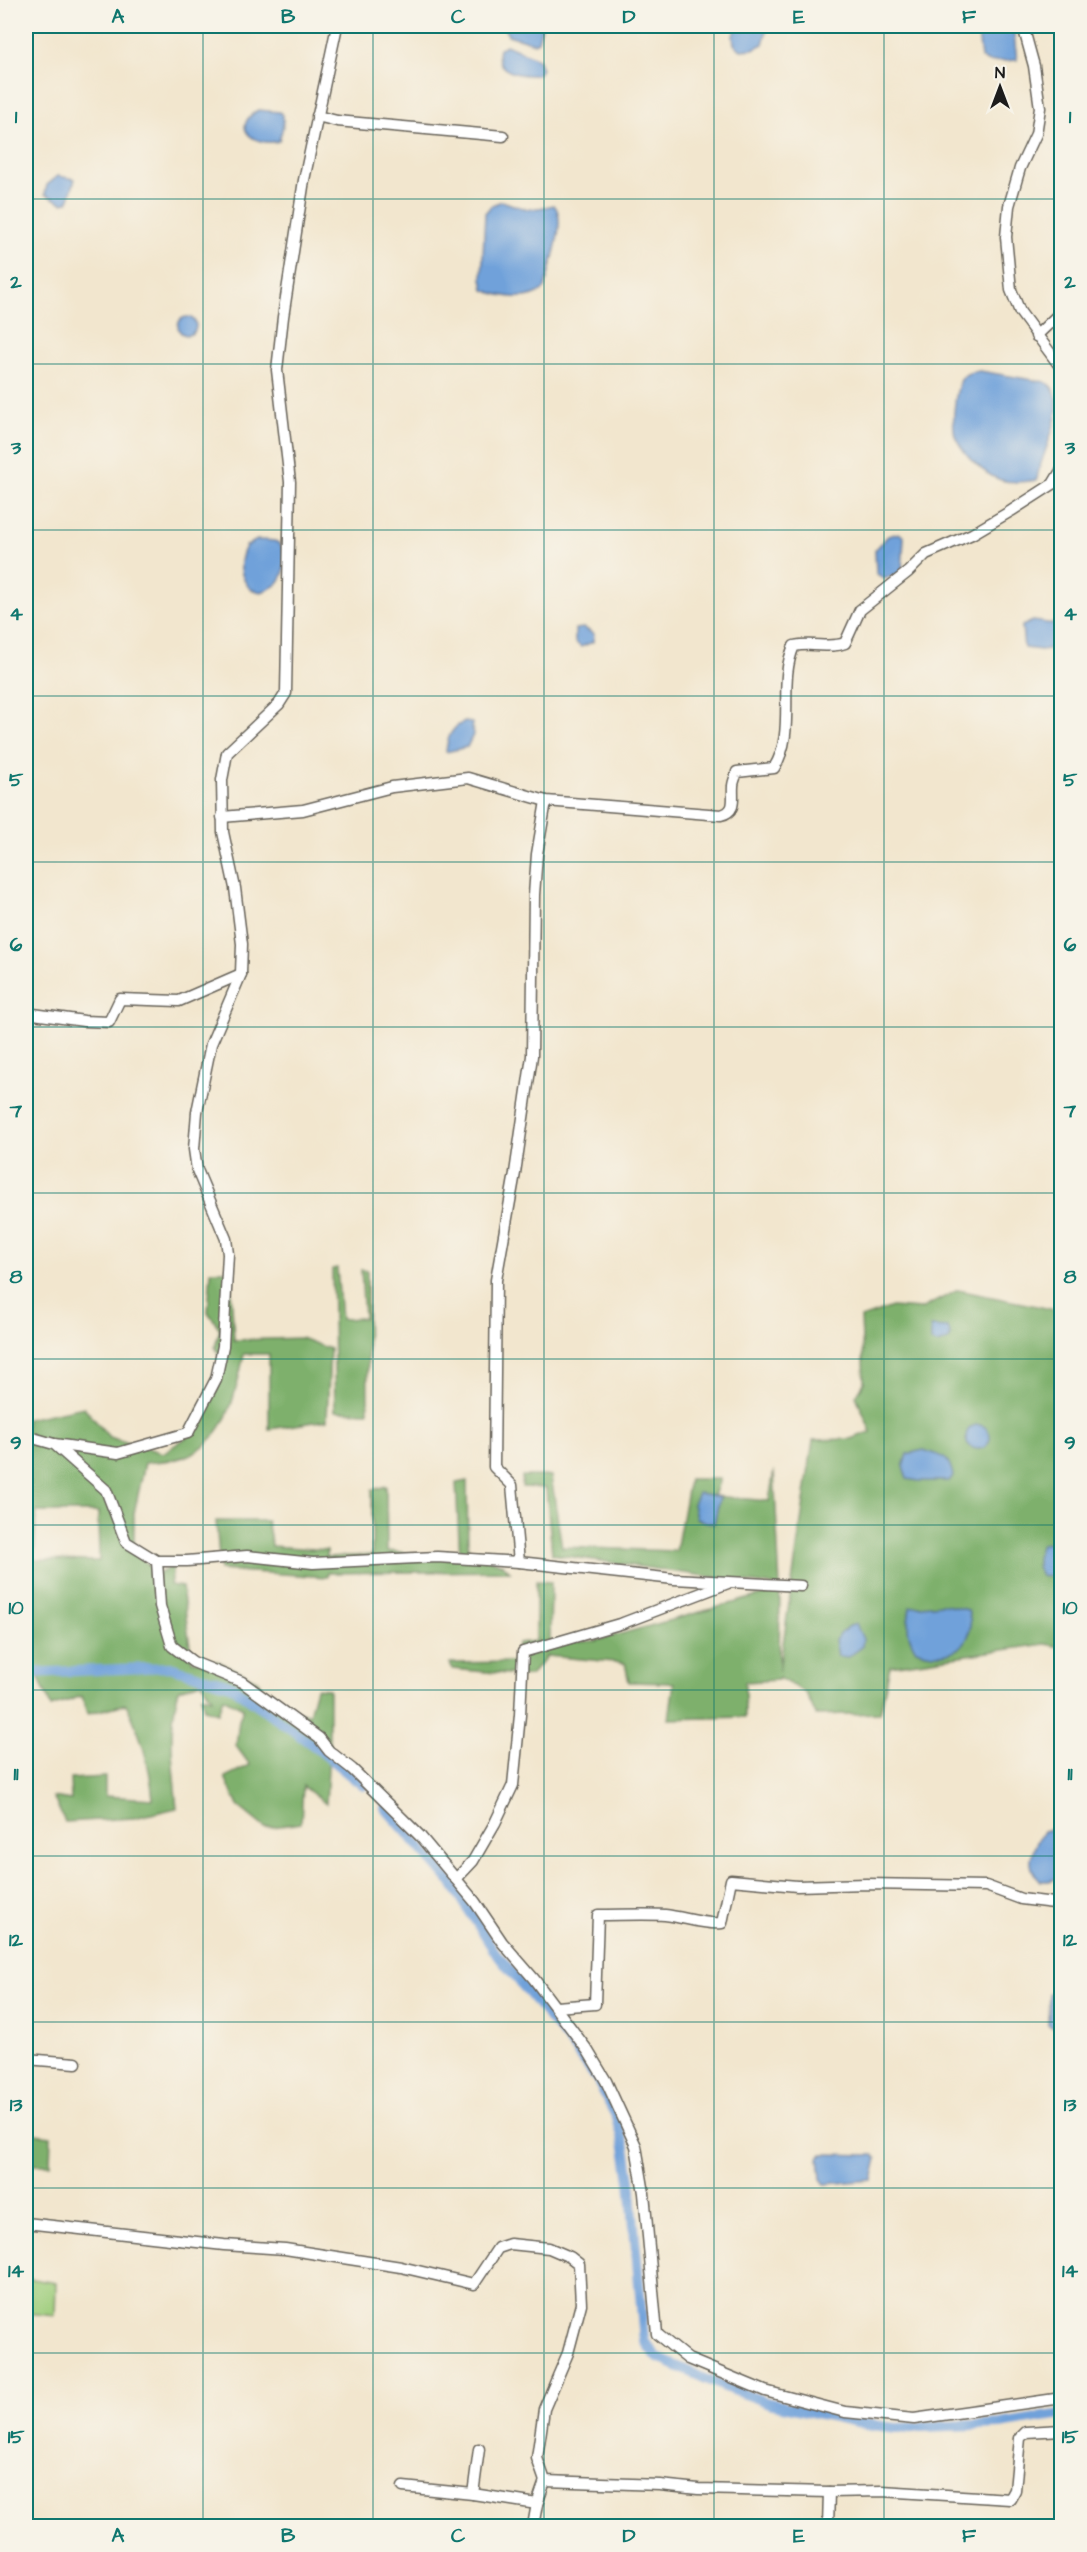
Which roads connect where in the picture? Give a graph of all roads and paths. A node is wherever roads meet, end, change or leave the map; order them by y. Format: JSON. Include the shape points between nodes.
{"nodes":[{"id":1,"x":337,"y":26,"type":"edge"},
{"id":2,"x":1023,"y":26,"type":"edge"},
{"id":3,"x":317,"y":116,"type":"junction"},
{"id":4,"x":504,"y":136,"type":"dead end"},
{"id":5,"x":1062,"y":311,"type":"edge"},
{"id":6,"x":1036,"y":336,"type":"junction"},
{"id":7,"x":1062,"y":369,"type":"edge"},
{"id":8,"x":1062,"y":469,"type":"edge"},
{"id":9,"x":546,"y":801,"type":"junction"},
{"id":10,"x":222,"y":818,"type":"junction"},
{"id":11,"x":241,"y":974,"type":"junction"},
{"id":12,"x":26,"y":1013,"type":"edge"},
{"id":13,"x":26,"y":1436,"type":"edge"},
{"id":14,"x":54,"y":1444,"type":"junction"},
{"id":15,"x":157,"y":1561,"type":"junction"},
{"id":16,"x":519,"y":1562,"type":"junction"},
{"id":17,"x":730,"y":1582,"type":"junction"},
{"id":18,"x":801,"y":1586,"type":"dead end"},
{"id":19,"x":456,"y":1879,"type":"junction"},
{"id":20,"x":1062,"y":1905,"type":"edge"},
{"id":21,"x":556,"y":2007,"type":"junction"},
{"id":22,"x":26,"y":2059,"type":"edge"},
{"id":23,"x":76,"y":2063,"type":"dead end"},
{"id":24,"x":26,"y":2223,"type":"edge"},
{"id":25,"x":1062,"y":2398,"type":"edge"},
{"id":26,"x":1062,"y":2430,"type":"edge"},
{"id":27,"x":479,"y":2449,"type":"dead end"},
{"id":28,"x":545,"y":2481,"type":"junction"},
{"id":29,"x":403,"y":2487,"type":"dead end"},
{"id":30,"x":829,"y":2492,"type":"junction"},
{"id":31,"x":473,"y":2494,"type":"junction"},
{"id":32,"x":537,"y":2504,"type":"junction"},
{"id":33,"x":533,"y":2526,"type":"edge"},
{"id":34,"x":828,"y":2526,"type":"edge"}],
"edges":[{"from":1,"to":3,"type":"street"},
{"from":2,"to":6,"type":"street","via":[[1040,108],[1036,134],[1014,184],[1006,237],[1011,290]]},
{"from":3,"to":4,"type":"street"},
{"from":3,"to":10,"type":"street","via":[[293,247],[277,370],[290,482],[286,693],[227,753]]},
{"from":5,"to":6,"type":"street"},
{"from":6,"to":7,"type":"street"},
{"from":8,"to":9,"type":"street","via":[[1053,484],[1011,511],[926,554],[860,610],[845,643],[794,646],[785,694],[783,754],[774,768],[737,772],[734,804],[727,814]]},
{"from":9,"to":10,"type":"street","via":[[468,778],[392,787],[303,810]]},
{"from":9,"to":16,"type":"street","via":[[534,895],[532,1056],[496,1280],[494,1467],[512,1485]]},
{"from":10,"to":11,"type":"street","via":[[239,915]]},
{"from":11,"to":12,"type":"street","via":[[180,1001],[120,999],[109,1022]]},
{"from":11,"to":14,"type":"street","via":[[211,1044],[197,1112],[197,1170],[228,1247],[223,1346],[216,1378],[188,1433],[118,1453]]},
{"from":13,"to":14,"type":"street"},
{"from":14,"to":15,"type":"street","via":[[106,1490],[126,1542]]},
{"from":15,"to":16,"type":"street","via":[[247,1556],[313,1563],[437,1557]]},
{"from":15,"to":19,"type":"street","via":[[160,1606],[172,1646],[194,1662],[242,1682],[319,1738],[420,1836]]},
{"from":16,"to":17,"type":"street","via":[[674,1580]]},
{"from":17,"to":18,"type":"street"},
{"from":17,"to":19,"type":"street","via":[[623,1623],[523,1652],[513,1785],[473,1861]]},
{"from":19,"to":21,"type":"street"},
{"from":20,"to":21,"type":"street","via":[[1021,1899],[986,1887],[798,1886],[731,1880],[722,1923],[642,1914],[598,1915],[595,2004]]},
{"from":21,"to":25,"type":"street","via":[[606,2081],[636,2146],[657,2334],[688,2359],[765,2391],[845,2412],[914,2419]]},
{"from":22,"to":23,"type":"street"},
{"from":24,"to":28,"type":"street","via":[[285,2249],[401,2267],[474,2284],[498,2247],[549,2247],[570,2257],[579,2264],[581,2304],[568,2353],[544,2409],[537,2458]]},
{"from":26,"to":30,"type":"street","via":[[1026,2433],[1020,2438],[1015,2490],[1010,2499],[882,2491]]},
{"from":27,"to":31,"type":"street"},
{"from":28,"to":30,"type":"street"},
{"from":28,"to":32,"type":"street"},
{"from":29,"to":31,"type":"street"},
{"from":30,"to":34,"type":"street"},
{"from":31,"to":32,"type":"street"},
{"from":32,"to":33,"type":"street"}]}
